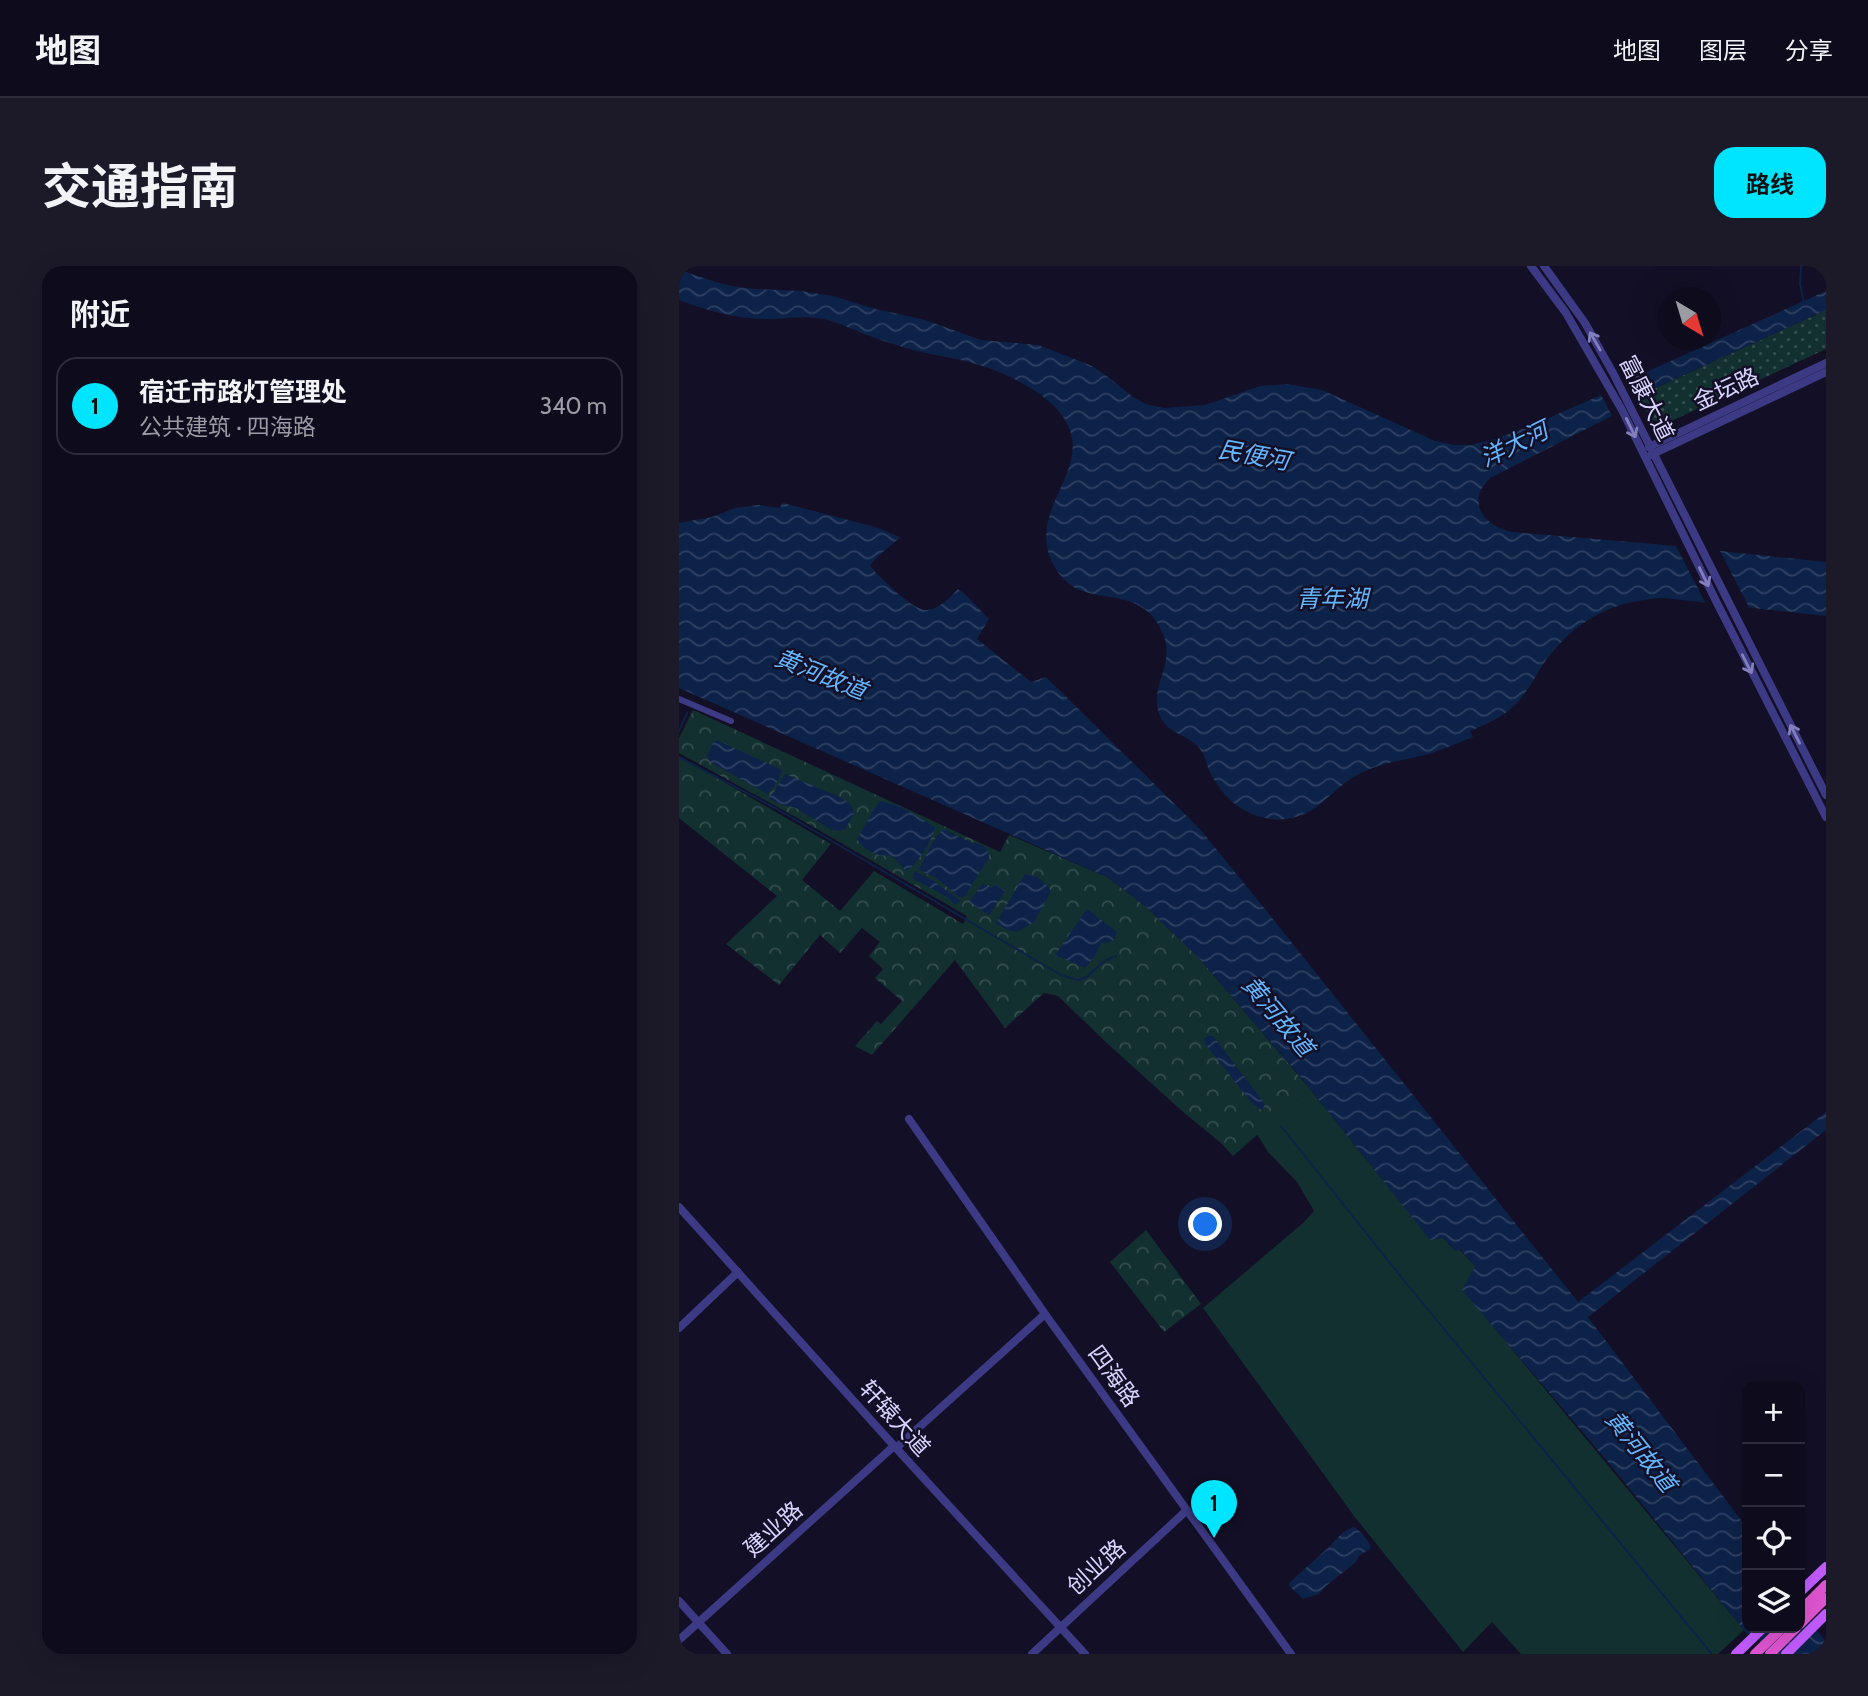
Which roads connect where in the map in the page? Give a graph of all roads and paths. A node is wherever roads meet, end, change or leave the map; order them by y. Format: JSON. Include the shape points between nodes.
{"nodes":[{"id":1,"x":1531,"y":266,"type":"edge"},
{"id":2,"x":1544,"y":266,"type":"edge"},
{"id":3,"x":1826,"y":363,"type":"edge"},
{"id":4,"x":1826,"y":372,"type":"edge"},
{"id":5,"x":1648,"y":452,"type":"junction"},
{"id":6,"x":1673,"y":491,"type":"junction"},
{"id":7,"x":1663,"y":495,"type":"junction"},
{"id":8,"x":679,"y":699,"type":"edge"},
{"id":9,"x":731,"y":721,"type":"dead end"},
{"id":10,"x":1826,"y":794,"type":"edge"},
{"id":11,"x":1826,"y":817,"type":"edge"},
{"id":12,"x":909,"y":1119,"type":"dead end"},
{"id":13,"x":679,"y":1207,"type":"edge"},
{"id":14,"x":738,"y":1272,"type":"junction"},
{"id":15,"x":1045,"y":1314,"type":"junction"},
{"id":16,"x":679,"y":1328,"type":"edge"},
{"id":17,"x":895,"y":1447,"type":"junction"},
{"id":18,"x":1188,"y":1510,"type":"junction"},
{"id":19,"x":1826,"y":1567,"type":"edge"},
{"id":20,"x":1805,"y":1587,"type":"edge"},
{"id":21,"x":1823,"y":1592,"type":"edge"},
{"id":22,"x":679,"y":1601,"type":"edge"},
{"id":23,"x":1805,"y":1607,"type":"edge"},
{"id":24,"x":1826,"y":1614,"type":"edge"},
{"id":25,"x":1805,"y":1616,"type":"edge"},
{"id":26,"x":698,"y":1623,"type":"junction"},
{"id":27,"x":1060,"y":1626,"type":"junction"},
{"id":28,"x":1758,"y":1633,"type":"edge"},
{"id":29,"x":1777,"y":1633,"type":"edge"},
{"id":30,"x":1791,"y":1633,"type":"edge"},
{"id":31,"x":679,"y":1640,"type":"edge"},
{"id":32,"x":1756,"y":1653,"type":"edge"},
{"id":33,"x":727,"y":1654,"type":"edge"},
{"id":34,"x":1032,"y":1654,"type":"edge"},
{"id":35,"x":1085,"y":1654,"type":"edge"},
{"id":36,"x":1291,"y":1654,"type":"edge"},
{"id":37,"x":1736,"y":1654,"type":"edge"},
{"id":38,"x":1770,"y":1654,"type":"edge"},
{"id":39,"x":1786,"y":1654,"type":"edge"}],
"edges":[{"from":1,"to":5,"type":"street","name":"富康大道","one_way":true,"via":[[1573,324]]},
{"from":5,"to":2,"type":"street","name":"富康大道","one_way":true,"via":[[1620,385],[1585,323]]},
{"from":3,"to":5,"type":"street","name":"金坛路"},
{"from":4,"to":5,"type":"street","name":"金坛路"},
{"from":5,"to":6,"type":"street","name":"富康大道"},
{"from":5,"to":7,"type":"street","name":"富康大道"},
{"from":6,"to":7,"type":"street"},
{"from":10,"to":6,"type":"street","name":"富康大道","one_way":true},
{"from":7,"to":11,"type":"street","name":"富康大道","one_way":true},
{"from":8,"to":9,"type":"street"},
{"from":12,"to":15,"type":"street","name":"四海路"},
{"from":13,"to":14,"type":"street","name":"轩辕大道"},
{"from":14,"to":16,"type":"street"},
{"from":14,"to":17,"type":"street","name":"轩辕大道"},
{"from":15,"to":17,"type":"street","name":"建业路"},
{"from":15,"to":18,"type":"street","name":"四海路"},
{"from":17,"to":26,"type":"street","name":"建业路"},
{"from":17,"to":27,"type":"street","name":"轩辕大道"},
{"from":18,"to":27,"type":"street","name":"创业路"},
{"from":18,"to":36,"type":"street","name":"四海路"},
{"from":19,"to":20,"type":"main road"},
{"from":21,"to":23,"type":"highway"},
{"from":21,"to":25,"type":"highway"},
{"from":22,"to":26,"type":"street"},
{"from":24,"to":39,"type":"main road"},
{"from":26,"to":31,"type":"street","name":"建业路"},
{"from":26,"to":33,"type":"street"},
{"from":27,"to":34,"type":"street","name":"创业路"},
{"from":27,"to":35,"type":"street","name":"轩辕大道"},
{"from":28,"to":37,"type":"main road"},
{"from":29,"to":32,"type":"highway"},
{"from":30,"to":38,"type":"highway"}]}
